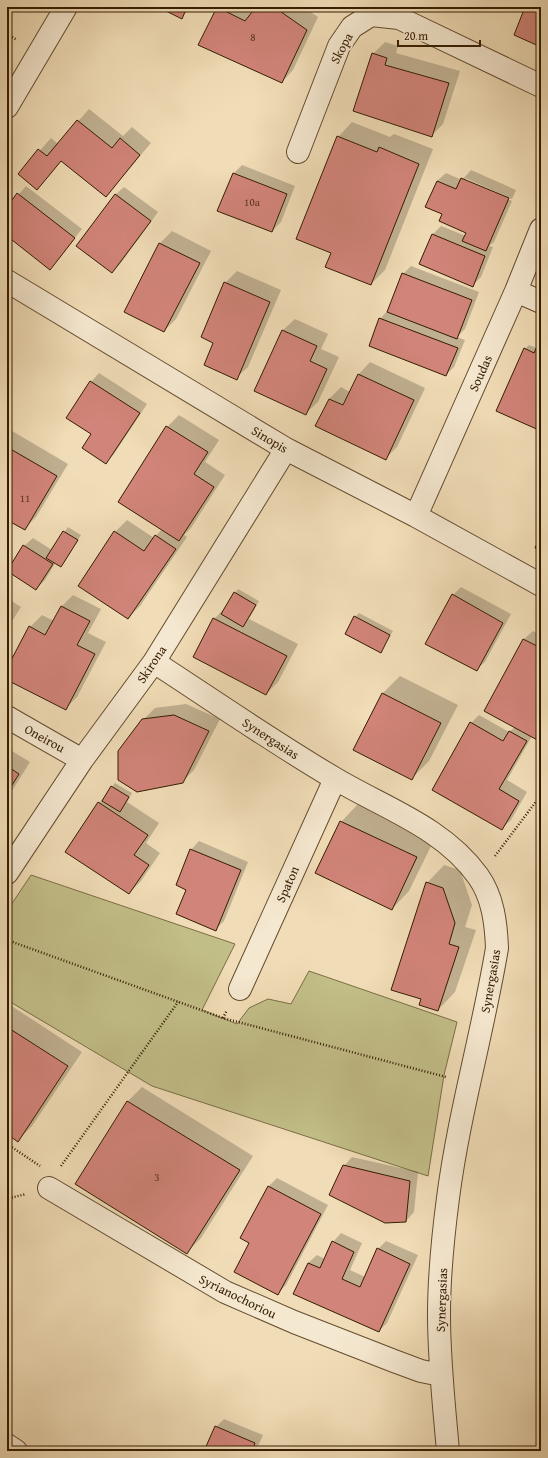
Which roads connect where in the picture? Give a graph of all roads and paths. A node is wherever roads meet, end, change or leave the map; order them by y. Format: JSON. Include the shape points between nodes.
{"nodes":[{"id":1,"x":66,"y":7,"type":"edge"},
{"id":2,"x":541,"y":86,"type":"edge"},
{"id":3,"x":7,"y":107,"type":"edge"},
{"id":4,"x":298,"y":152,"type":"dead end"},
{"id":5,"x":541,"y":229,"type":"edge"},
{"id":6,"x":7,"y":281,"type":"edge"},
{"id":7,"x":516,"y":291,"type":"junction"},
{"id":8,"x":541,"y":302,"type":"edge"},
{"id":9,"x":286,"y":449,"type":"junction"},
{"id":10,"x":416,"y":516,"type":"junction"},
{"id":11,"x":541,"y":585,"type":"edge"},
{"id":12,"x":154,"y":662,"type":"junction"},
{"id":13,"x":7,"y":717,"type":"edge"},
{"id":14,"x":82,"y":760,"type":"junction"},
{"id":15,"x":335,"y":779,"type":"junction"},
{"id":16,"x":541,"y":795,"type":"edge"},
{"id":17,"x":7,"y":873,"type":"edge"},
{"id":18,"x":479,"y":878,"type":"junction"},
{"id":19,"x":7,"y":940,"type":"edge"},
{"id":20,"x":240,"y":989,"type":"dead end"},
{"id":21,"x":179,"y":1002,"type":"junction"},
{"id":22,"x":470,"y":1083,"type":"junction"},
{"id":23,"x":7,"y":1144,"type":"edge"},
{"id":24,"x":52,"y":1182,"type":"junction"},
{"id":25,"x":441,"y":1375,"type":"junction"},
{"id":26,"x":7,"y":1445,"type":"edge"},
{"id":27,"x":16,"y":1451,"type":"edge"},
{"id":28,"x":448,"y":1451,"type":"edge"}],
"edges":[{"from":1,"to":3,"type":"street"},
{"from":2,"to":4,"type":"street","name":"Skopa","via":[[399,18],[371,15],[352,27],[339,46]]},
{"from":5,"to":7,"type":"street","name":"Soudas"},
{"from":6,"to":9,"type":"street","name":"Sinopis"},
{"from":7,"to":8,"type":"street"},
{"from":7,"to":10,"type":"street","name":"Soudas"},
{"from":9,"to":10,"type":"street","name":"Sinopis"},
{"from":9,"to":12,"type":"street","name":"Skirona"},
{"from":10,"to":11,"type":"street","name":"Sinopis"},
{"from":12,"to":14,"type":"street","name":"Skirona"},
{"from":12,"to":15,"type":"street","name":"Synergasias"},
{"from":13,"to":14,"type":"street","name":"Oneirou"},
{"from":14,"to":17,"type":"street","name":"Skirona"},
{"from":15,"to":18,"type":"street","name":"Synergasias","via":[[424,826],[458,852]]},
{"from":15,"to":20,"type":"street","name":"Spaton"},
{"from":16,"to":18,"type":"path"},
{"from":18,"to":22,"type":"street","name":"Synergasias","via":[[491,903],[497,948]]},
{"from":19,"to":21,"type":"path"},
{"from":21,"to":22,"type":"path","via":[[223,1018]]},
{"from":21,"to":24,"type":"path","via":[[67,1155]]},
{"from":22,"to":25,"type":"street","name":"Synergasias","via":[[449,1190],[439,1314]]},
{"from":23,"to":24,"type":"path"},
{"from":24,"to":25,"type":"street","name":"Syrianochoriou","via":[[225,1292],[420,1371]]},
{"from":25,"to":28,"type":"street","name":"Synergasias"},
{"from":26,"to":27,"type":"street"}]}
